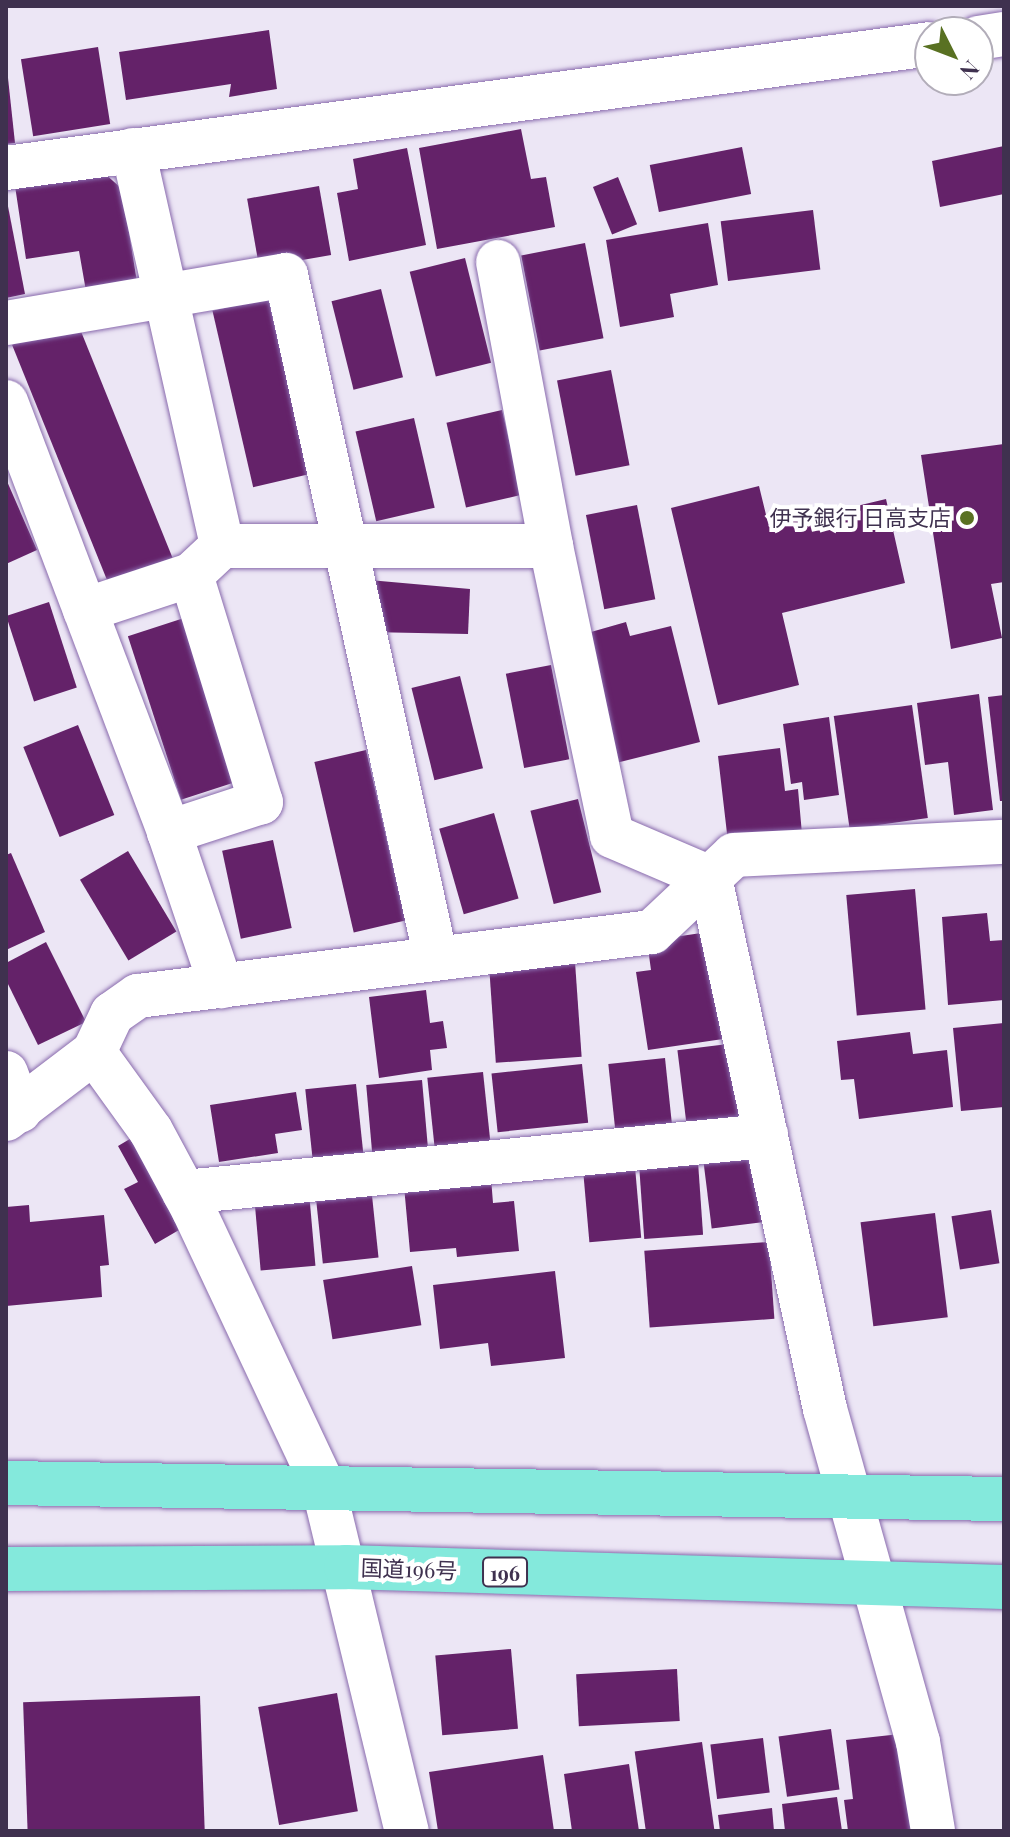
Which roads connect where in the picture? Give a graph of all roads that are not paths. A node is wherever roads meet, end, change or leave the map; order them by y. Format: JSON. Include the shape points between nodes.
{"nodes":[{"id":1,"x":914,"y":46,"type":"edge"},
{"id":2,"x":133,"y":150,"type":"junction"},
{"id":3,"x":6,"y":168,"type":"edge"},
{"id":4,"x":498,"y":262,"type":"dead end"},
{"id":5,"x":167,"y":299,"type":"junction"},
{"id":6,"x":6,"y":323,"type":"edge"},
{"id":7,"x":6,"y":402,"type":"edge"},
{"id":8,"x":222,"y":546,"type":"junction"},
{"id":9,"x":350,"y":546,"type":"junction"},
{"id":10,"x":551,"y":546,"type":"junction"},
{"id":11,"x":191,"y":575,"type":"junction"},
{"id":12,"x":85,"y":610,"type":"junction"},
{"id":13,"x":169,"y":832,"type":"junction"},
{"id":14,"x":1004,"y":842,"type":"edge"},
{"id":15,"x":710,"y":878,"type":"junction"},
{"id":16,"x":436,"y":959,"type":"junction"},
{"id":17,"x":221,"y":986,"type":"junction"},
{"id":18,"x":94,"y":1052,"type":"junction"},
{"id":19,"x":11,"y":1101,"type":"edge"},
{"id":20,"x":766,"y":1136,"type":"junction"},
{"id":21,"x":184,"y":1192,"type":"junction"},
{"id":22,"x":6,"y":1462,"type":"edge"},
{"id":23,"x":61,"y":1482,"type":"junction"},
{"id":24,"x":6,"y":1483,"type":"edge"},
{"id":25,"x":323,"y":1485,"type":"junction"},
{"id":26,"x":1004,"y":1499,"type":"edge"},
{"id":27,"x":852,"y":1500,"type":"junction"},
{"id":28,"x":346,"y":1567,"type":"junction"},
{"id":29,"x":64,"y":1568,"type":"junction"},
{"id":30,"x":6,"y":1569,"type":"edge"},
{"id":31,"x":875,"y":1585,"type":"junction"},
{"id":32,"x":6,"y":1587,"type":"edge"},
{"id":33,"x":1004,"y":1587,"type":"edge"},
{"id":34,"x":407,"y":1831,"type":"edge"},
{"id":35,"x":933,"y":1831,"type":"edge"}],
"edges":[{"from":1,"to":2,"type":"street"},
{"from":2,"to":3,"type":"street"},
{"from":2,"to":5,"type":"street"},
{"from":4,"to":10,"type":"street"},
{"from":5,"to":6,"type":"street"},
{"from":5,"to":8,"type":"street"},
{"from":5,"to":9,"type":"street","via":[[286,275]]},
{"from":7,"to":12,"type":"street"},
{"from":8,"to":9,"type":"street"},
{"from":8,"to":11,"type":"street"},
{"from":9,"to":10,"type":"street"},
{"from":9,"to":16,"type":"street"},
{"from":10,"to":15,"type":"street","via":[[612,836]]},
{"from":11,"to":12,"type":"street"},
{"from":11,"to":13,"type":"street","via":[[261,802]]},
{"from":12,"to":13,"type":"street"},
{"from":13,"to":17,"type":"street"},
{"from":14,"to":15,"type":"street","via":[[734,855]]},
{"from":15,"to":16,"type":"street","via":[[652,932]]},
{"from":15,"to":20,"type":"street"},
{"from":16,"to":17,"type":"street"},
{"from":17,"to":18,"type":"street","via":[[138,996],[112,1014]]},
{"from":18,"to":19,"type":"street"},
{"from":18,"to":21,"type":"street","via":[[151,1131]]},
{"from":20,"to":21,"type":"street"},
{"from":20,"to":27,"type":"street","via":[[825,1409]]},
{"from":21,"to":25,"type":"street"},
{"from":22,"to":23,"type":"street"},
{"from":23,"to":24,"type":"highway"},
{"from":23,"to":25,"type":"highway"},
{"from":25,"to":27,"type":"highway"},
{"from":25,"to":28,"type":"street"},
{"from":26,"to":27,"type":"highway"},
{"from":27,"to":31,"type":"street"},
{"from":28,"to":29,"type":"highway","name":"国道196号","number":"196"},
{"from":28,"to":31,"type":"highway","name":"国道196号","number":"196"},
{"from":28,"to":34,"type":"street"},
{"from":29,"to":30,"type":"highway","name":"国道196号","number":"196"},
{"from":29,"to":32,"type":"street"},
{"from":31,"to":33,"type":"highway","name":"国道196号","number":"196"},
{"from":31,"to":35,"type":"street","via":[[918,1742]]}]}
